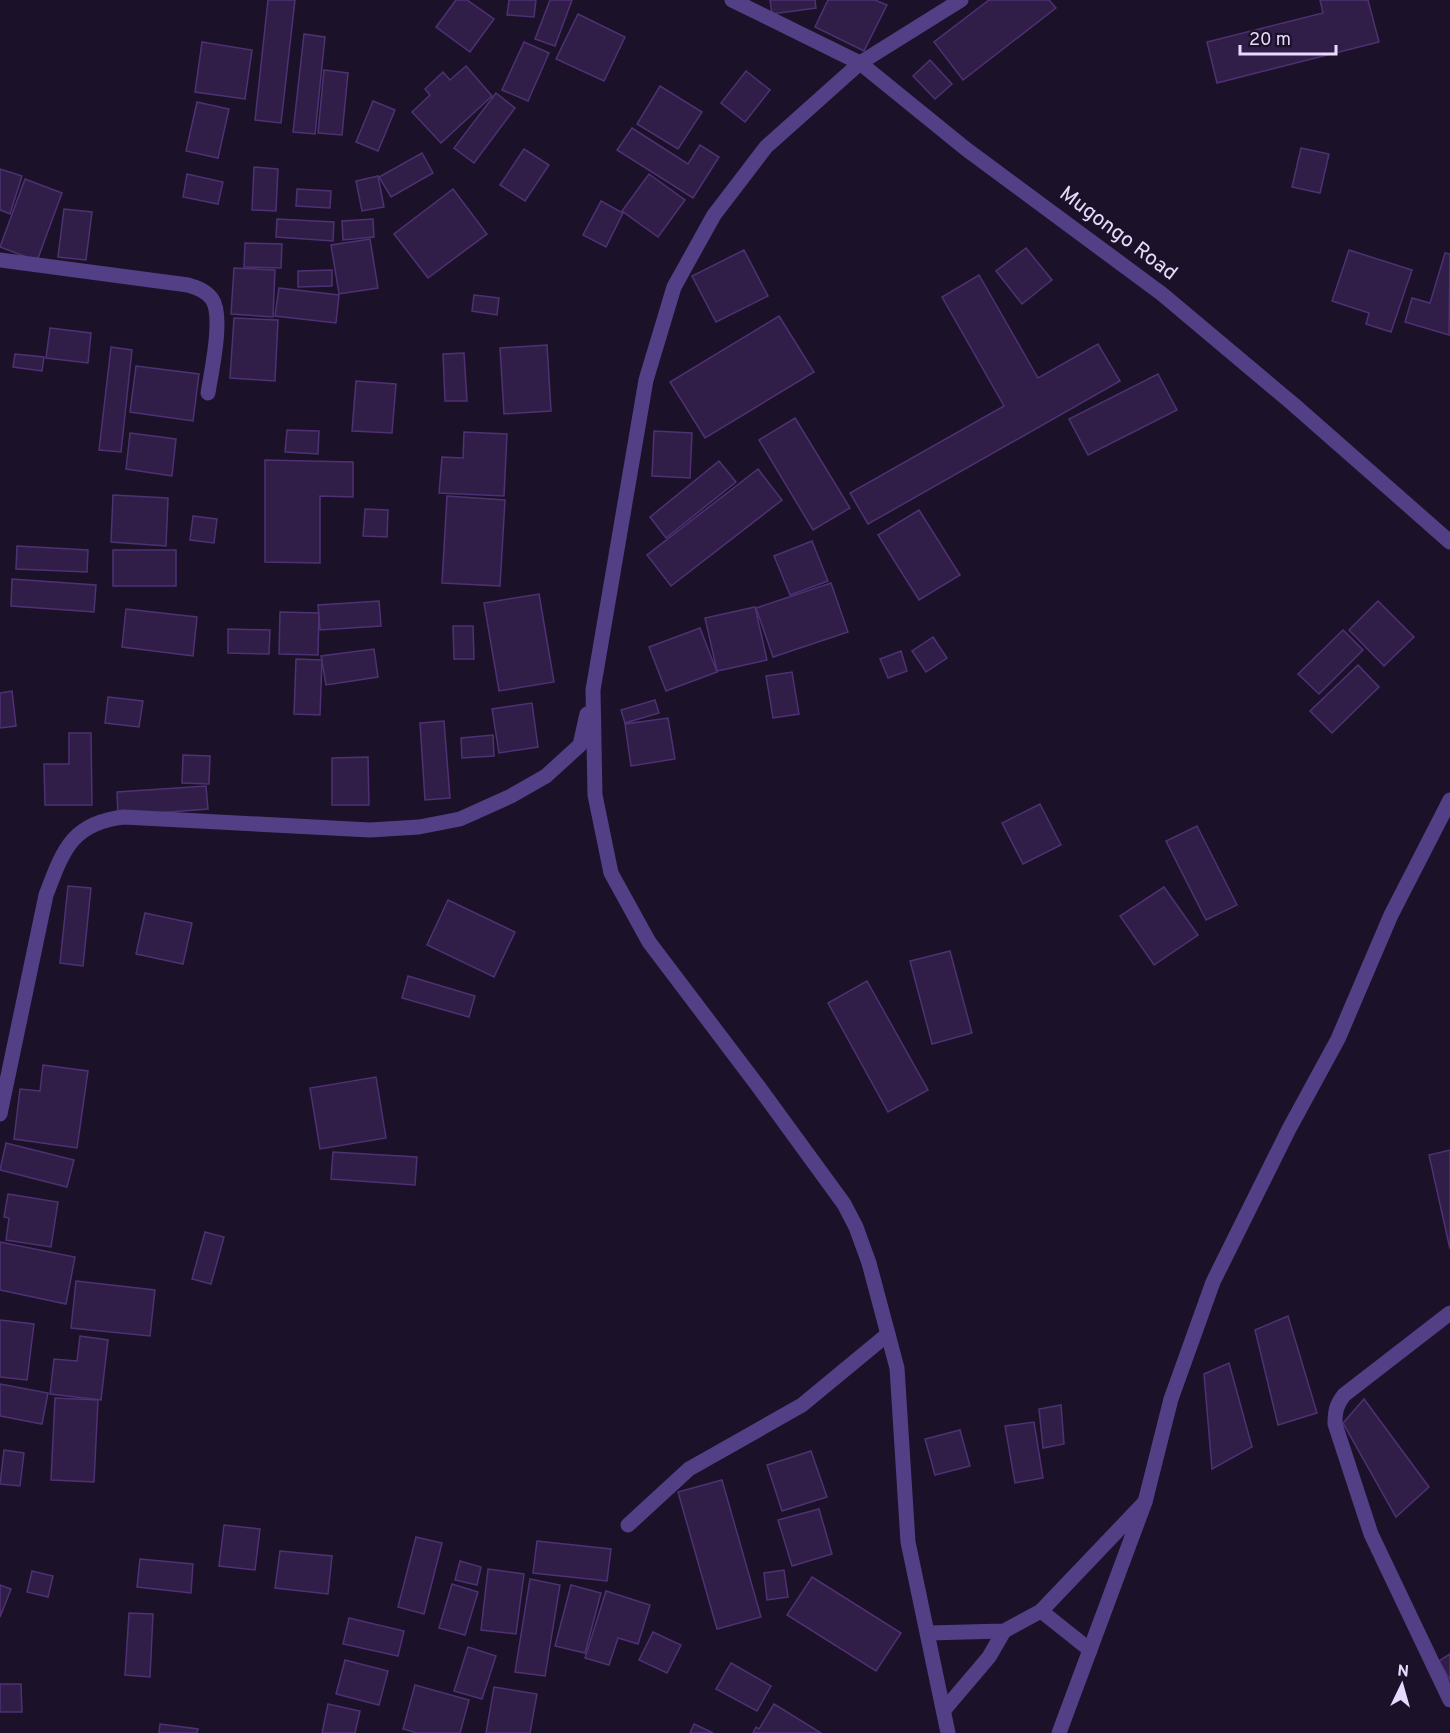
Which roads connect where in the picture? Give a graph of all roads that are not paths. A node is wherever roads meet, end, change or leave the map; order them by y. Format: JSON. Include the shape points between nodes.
{"nodes":[{"id":1,"x":732,"y":0,"type":"edge"},
{"id":2,"x":961,"y":0,"type":"edge"},
{"id":3,"x":860,"y":63,"type":"junction"},
{"id":4,"x":0,"y":260,"type":"edge"},
{"id":5,"x":208,"y":393,"type":"dead end"},
{"id":6,"x":1450,"y":542,"type":"edge"},
{"id":7,"x":593,"y":690,"type":"junction"},
{"id":8,"x":1450,"y":800,"type":"edge"},
{"id":9,"x":0,"y":1114,"type":"edge"},
{"id":10,"x":1450,"y":1313,"type":"edge"},
{"id":11,"x":888,"y":1334,"type":"junction"},
{"id":12,"x":1144,"y":1502,"type":"junction"},
{"id":13,"x":628,"y":1525,"type":"dead end"},
{"id":14,"x":1041,"y":1611,"type":"junction"},
{"id":15,"x":1004,"y":1631,"type":"junction"},
{"id":16,"x":928,"y":1633,"type":"junction"},
{"id":17,"x":1090,"y":1650,"type":"junction"},
{"id":18,"x":1450,"y":1700,"type":"edge"},
{"id":19,"x":944,"y":1710,"type":"junction"},
{"id":20,"x":948,"y":1733,"type":"edge"},
{"id":21,"x":1059,"y":1733,"type":"edge"}],
"edges":[{"from":1,"to":3,"type":"street","name":"Mugongo Road"},
{"from":2,"to":3,"type":"street"},
{"from":3,"to":6,"type":"street","name":"Mugongo Road","via":[[966,149],[1162,294]]},
{"from":3,"to":7,"type":"street","via":[[766,147],[714,215],[674,287],[646,380]]},
{"from":4,"to":5,"type":"street","via":[[203,290],[214,301],[217,335]]},
{"from":7,"to":9,"type":"street","via":[[580,745],[546,776],[460,819],[370,830],[124,817],[104,819],[87,827],[69,843],[46,895]]},
{"from":7,"to":11,"type":"street","via":[[595,795],[611,873],[649,942],[844,1204],[870,1263]]},
{"from":8,"to":12,"type":"street","via":[[1391,915],[1338,1039],[1214,1282],[1171,1399]]},
{"from":10,"to":18,"type":"street","via":[[1344,1395],[1335,1412],[1335,1424],[1371,1534]]},
{"from":11,"to":13,"type":"street","via":[[802,1405],[689,1469]]},
{"from":11,"to":16,"type":"street","via":[[897,1368],[908,1542]]},
{"from":12,"to":14,"type":"street"},
{"from":12,"to":17,"type":"street"},
{"from":14,"to":15,"type":"street"},
{"from":14,"to":17,"type":"street"},
{"from":15,"to":16,"type":"street"},
{"from":15,"to":19,"type":"street","via":[[989,1657]]},
{"from":16,"to":19,"type":"street"},
{"from":17,"to":21,"type":"street"},
{"from":19,"to":20,"type":"street"}]}
